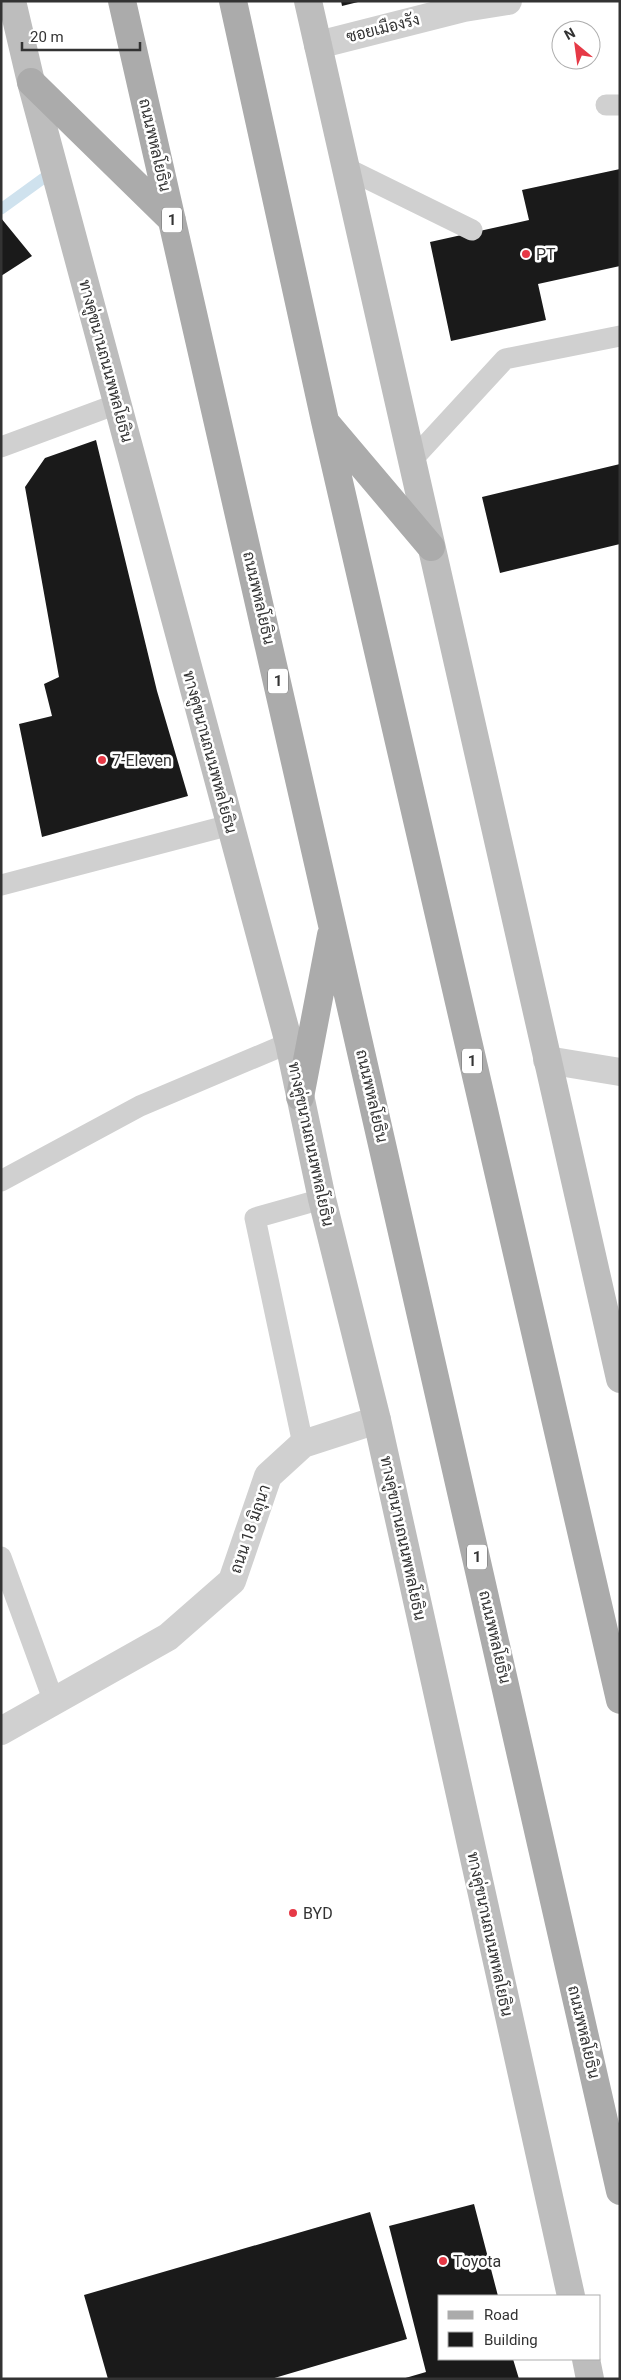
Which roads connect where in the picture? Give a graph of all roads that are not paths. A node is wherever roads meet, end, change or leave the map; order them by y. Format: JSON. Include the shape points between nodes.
{"nodes":[{"id":1,"x":122,"y":1,"type":"edge"},
{"id":2,"x":233,"y":1,"type":"edge"},
{"id":3,"x":308,"y":1,"type":"edge"},
{"id":4,"x":508,"y":1,"type":"edge"},
{"id":5,"x":10,"y":17,"type":"edge"},
{"id":6,"x":318,"y":44,"type":"junction"},
{"id":7,"x":31,"y":82,"type":"junction"},
{"id":8,"x":346,"y":168,"type":"junction"},
{"id":9,"x":172,"y":220,"type":"junction"},
{"id":10,"x":472,"y":230,"type":"dead end"},
{"id":11,"x":620,"y":336,"type":"edge"},
{"id":12,"x":117,"y":404,"type":"junction"},
{"id":13,"x":325,"y":421,"type":"junction"},
{"id":14,"x":1,"y":447,"type":"edge"},
{"id":15,"x":412,"y":460,"type":"junction"},
{"id":16,"x":431,"y":547,"type":"junction"},
{"id":17,"x":230,"y":825,"type":"junction"},
{"id":18,"x":1,"y":885,"type":"edge"},
{"id":19,"x":333,"y":924,"type":"junction"},
{"id":20,"x":289,"y":1043,"type":"junction"},
{"id":21,"x":547,"y":1060,"type":"junction"},
{"id":22,"x":620,"y":1072,"type":"edge"},
{"id":23,"x":300,"y":1097,"type":"junction"},
{"id":24,"x":1,"y":1181,"type":"edge"},
{"id":25,"x":322,"y":1199,"type":"junction"},
{"id":26,"x":620,"y":1379,"type":"edge"},
{"id":27,"x":377,"y":1420,"type":"junction"},
{"id":28,"x":303,"y":1444,"type":"junction"},
{"id":29,"x":1,"y":1556,"type":"edge"},
{"id":30,"x":620,"y":1700,"type":"edge"},
{"id":31,"x":54,"y":1702,"type":"junction"},
{"id":32,"x":1,"y":1731,"type":"edge"},
{"id":33,"x":620,"y":2191,"type":"edge"},
{"id":34,"x":571,"y":2295,"type":"edge"},
{"id":35,"x":586,"y":2360,"type":"edge"},
{"id":36,"x":590,"y":2379,"type":"edge"}],
"edges":[{"from":1,"to":9,"type":"main road","name":"ถนนพหลโยธิน","number":"1"},
{"from":2,"to":13,"type":"main road","number":"1"},
{"from":3,"to":6,"type":"main road"},
{"from":4,"to":6,"type":"street","name":"ซอยเมืองรัง","via":[[464,8]]},
{"from":5,"to":7,"type":"main road","name":"ทางคู่ขนานถนนพหลโยธิน"},
{"from":6,"to":8,"type":"main road"},
{"from":7,"to":9,"type":"main road"},
{"from":7,"to":12,"type":"main road","name":"ทางคู่ขนานถนนพหลโยธิน"},
{"from":8,"to":10,"type":"lane"},
{"from":8,"to":15,"type":"main road"},
{"from":9,"to":19,"type":"main road","name":"ถนนพหลโยธิน","number":"1"},
{"from":11,"to":15,"type":"lane","via":[[505,359]]},
{"from":12,"to":14,"type":"lane"},
{"from":12,"to":17,"type":"main road","name":"ทางคู่ขนานถนนพหลโยธิน"},
{"from":13,"to":16,"type":"main road"},
{"from":13,"to":30,"type":"main road","number":"1"},
{"from":15,"to":16,"type":"main road"},
{"from":16,"to":21,"type":"main road"},
{"from":17,"to":18,"type":"lane"},
{"from":17,"to":20,"type":"main road","name":"ทางคู่ขนานถนนพหลโยธิน"},
{"from":19,"to":23,"type":"main road"},
{"from":19,"to":33,"type":"main road","name":"ถนนพหลโยธิน","number":"1"},
{"from":20,"to":23,"type":"main road","name":"ทางคู่ขนานถนนพหลโยธิน"},
{"from":20,"to":24,"type":"lane","via":[[140,1106]]},
{"from":21,"to":22,"type":"street"},
{"from":21,"to":26,"type":"main road"},
{"from":23,"to":25,"type":"main road","name":"ทางคู่ขนานถนนพหลโยธิน"},
{"from":25,"to":27,"type":"main road","name":"ทางคู่ขนานถนนพหลโยธิน"},
{"from":25,"to":28,"type":"lane","via":[[255,1218]]},
{"from":27,"to":28,"type":"street","name":"ถนน 18 มิถุนา"},
{"from":27,"to":34,"type":"main road","name":"ทางคู่ขนานถนนพหลโยธิน"},
{"from":28,"to":31,"type":"street","name":"ถนน 18 มิถุนา","via":[[268,1476],[232,1581],[168,1637]]},
{"from":29,"to":31,"type":"lane"},
{"from":31,"to":32,"type":"street","name":"ถนน 18 มิถุนา"},
{"from":35,"to":36,"type":"main road"}]}
